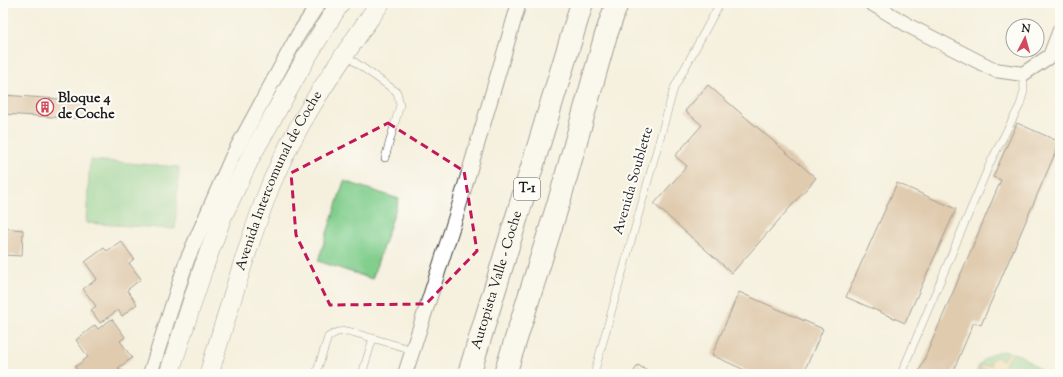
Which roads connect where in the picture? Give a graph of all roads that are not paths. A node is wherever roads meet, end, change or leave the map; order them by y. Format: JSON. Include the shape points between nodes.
{"nodes":[{"id":1,"x":319,"y":3,"type":"edge"},
{"id":2,"x":340,"y":3,"type":"edge"},
{"id":3,"x":380,"y":3,"type":"edge"},
{"id":4,"x":519,"y":3,"type":"edge"},
{"id":5,"x":582,"y":3,"type":"edge"},
{"id":6,"x":617,"y":3,"type":"edge"},
{"id":7,"x":720,"y":3,"type":"edge"},
{"id":8,"x":871,"y":3,"type":"edge"},
{"id":9,"x":1060,"y":30,"type":"edge"},
{"id":10,"x":345,"y":54,"type":"junction"},
{"id":11,"x":1023,"y":74,"type":"junction"},
{"id":12,"x":385,"y":158,"type":"dead end"},
{"id":13,"x":373,"y":338,"type":"junction"},
{"id":14,"x":413,"y":350,"type":"junction"},
{"id":15,"x":150,"y":374,"type":"edge"},
{"id":16,"x":169,"y":374,"type":"edge"},
{"id":17,"x":209,"y":374,"type":"edge"},
{"id":18,"x":316,"y":374,"type":"edge"},
{"id":19,"x":362,"y":374,"type":"edge"},
{"id":20,"x":404,"y":374,"type":"edge"},
{"id":21,"x":469,"y":374,"type":"edge"},
{"id":22,"x":505,"y":374,"type":"edge"},
{"id":23,"x":594,"y":374,"type":"edge"},
{"id":24,"x":901,"y":374,"type":"edge"}],
"edges":[{"from":1,"to":15,"type":"street","via":[[294,42],[232,157],[186,260]]},
{"from":2,"to":16,"type":"main road","via":[[252,154],[222,217],[202,269]]},
{"from":3,"to":10,"type":"main road","name":"Avenida Intercomunal de Coche"},
{"from":4,"to":14,"type":"street"},
{"from":5,"to":21,"type":"highway","name":"Autopista Valle - Coche","number":"T-1"},
{"from":6,"to":22,"type":"highway","number":"T-1"},
{"from":7,"to":23,"type":"lane","name":"Avenida Soublette","via":[[674,88]]},
{"from":8,"to":11,"type":"street","via":[[911,27],[995,70]]},
{"from":9,"to":11,"type":"street","via":[[1050,56]]},
{"from":10,"to":12,"type":"lane","via":[[397,92],[400,97]]},
{"from":10,"to":17,"type":"main road","name":"Avenida Intercomunal de Coche","via":[[313,104],[272,184]]},
{"from":11,"to":24,"type":"lane","via":[[1024,91],[1020,104],[991,161]]},
{"from":13,"to":14,"type":"lane"},
{"from":13,"to":18,"type":"lane","via":[[348,331],[337,332],[328,337]]},
{"from":13,"to":19,"type":"lane"},
{"from":14,"to":20,"type":"street"}]}
